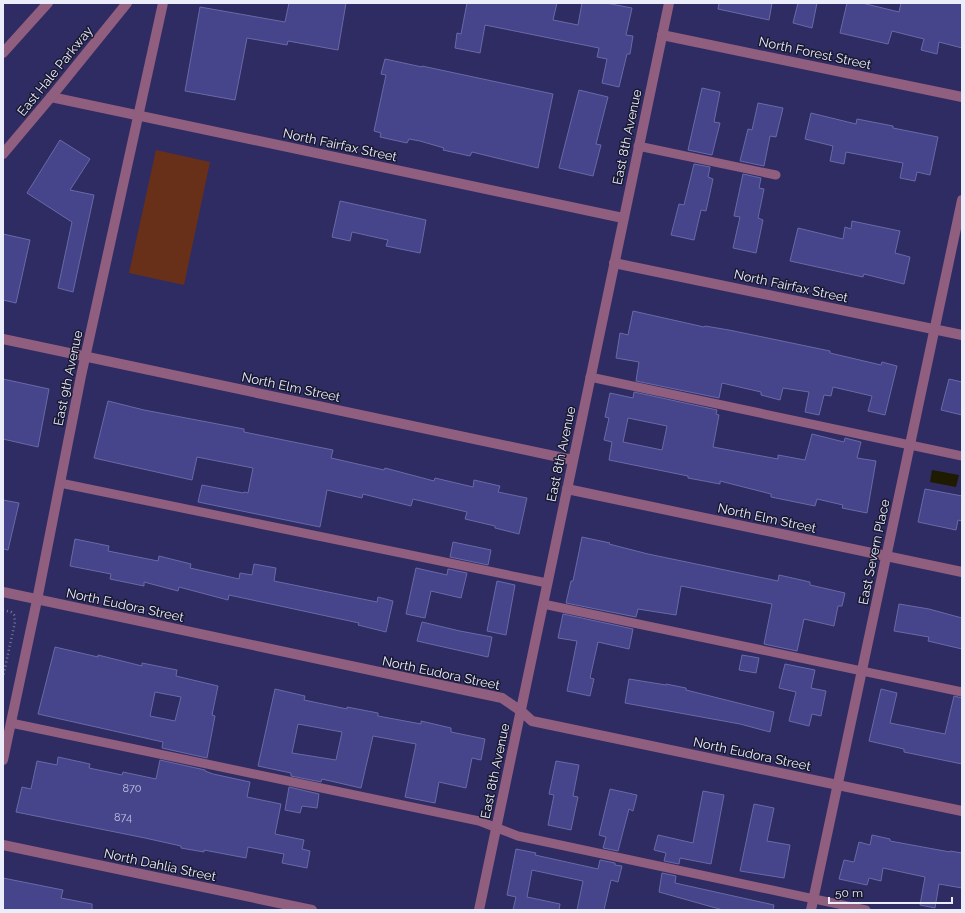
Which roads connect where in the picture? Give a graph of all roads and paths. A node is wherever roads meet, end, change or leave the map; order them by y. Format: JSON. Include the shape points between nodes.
{"nodes":[{"id":1,"x":48,"y":3,"type":"edge"},
{"id":2,"x":127,"y":3,"type":"edge"},
{"id":3,"x":163,"y":3,"type":"edge"},
{"id":4,"x":668,"y":3,"type":"edge"},
{"id":5,"x":662,"y":35,"type":"junction"},
{"id":6,"x":3,"y":53,"type":"edge"},
{"id":7,"x":52,"y":97,"type":"junction"},
{"id":8,"x":962,"y":97,"type":"edge"},
{"id":9,"x":138,"y":116,"type":"junction"},
{"id":10,"x":638,"y":146,"type":"junction"},
{"id":11,"x":3,"y":154,"type":"edge"},
{"id":12,"x":776,"y":175,"type":"dead end"},
{"id":13,"x":962,"y":200,"type":"edge"},
{"id":14,"x":623,"y":218,"type":"junction"},
{"id":15,"x":614,"y":263,"type":"junction"},
{"id":16,"x":935,"y":329,"type":"junction"},
{"id":17,"x":962,"y":335,"type":"edge"},
{"id":18,"x":3,"y":340,"type":"edge"},
{"id":19,"x":86,"y":357,"type":"junction"},
{"id":20,"x":590,"y":378,"type":"junction"},
{"id":21,"x":911,"y":445,"type":"junction"},
{"id":22,"x":962,"y":456,"type":"edge"},
{"id":23,"x":573,"y":460,"type":"junction"},
{"id":24,"x":60,"y":483,"type":"junction"},
{"id":25,"x":567,"y":489,"type":"junction"},
{"id":26,"x":886,"y":557,"type":"junction"},
{"id":27,"x":962,"y":572,"type":"edge"},
{"id":28,"x":547,"y":583,"type":"junction"},
{"id":29,"x":3,"y":592,"type":"edge"},
{"id":30,"x":37,"y":600,"type":"junction"},
{"id":31,"x":543,"y":604,"type":"junction"},
{"id":32,"x":3,"y":610,"type":"edge"},
{"id":33,"x":862,"y":671,"type":"junction"},
{"id":34,"x":3,"y":678,"type":"edge"},
{"id":35,"x":962,"y":692,"type":"edge"},
{"id":36,"x":521,"y":711,"type":"junction"},
{"id":37,"x":11,"y":723,"type":"junction"},
{"id":38,"x":3,"y":760,"type":"edge"},
{"id":39,"x":838,"y":785,"type":"junction"},
{"id":40,"x":962,"y":811,"type":"edge"},
{"id":41,"x":496,"y":827,"type":"junction"},
{"id":42,"x":3,"y":845,"type":"edge"},
{"id":43,"x":813,"y":899,"type":"junction"},
{"id":44,"x":312,"y":910,"type":"edge"},
{"id":45,"x":479,"y":910,"type":"edge"},
{"id":46,"x":811,"y":910,"type":"edge"},
{"id":47,"x":866,"y":910,"type":"edge"}],
"edges":[{"from":1,"to":6,"type":"street"},
{"from":2,"to":7,"type":"street","name":"East Hale Parkway"},
{"from":3,"to":9,"type":"street","name":"East 9th Avenue"},
{"from":4,"to":5,"type":"street","name":"East 8th Avenue"},
{"from":5,"to":8,"type":"street","name":"North Forest Street"},
{"from":5,"to":10,"type":"street","name":"East 8th Avenue"},
{"from":7,"to":9,"type":"street","name":"North Fairfax Street"},
{"from":7,"to":11,"type":"street","name":"East Hale Parkway"},
{"from":9,"to":14,"type":"street","name":"North Fairfax Street"},
{"from":9,"to":19,"type":"street","name":"East 9th Avenue"},
{"from":10,"to":12,"type":"lane"},
{"from":10,"to":14,"type":"street","name":"East 8th Avenue"},
{"from":13,"to":16,"type":"street","name":"East Severn Place"},
{"from":14,"to":15,"type":"street","name":"East 8th Avenue"},
{"from":15,"to":16,"type":"street","name":"North Fairfax Street"},
{"from":15,"to":20,"type":"street","name":"East 8th Avenue"},
{"from":16,"to":17,"type":"street","name":"North Fairfax Street"},
{"from":16,"to":21,"type":"street","name":"East Severn Place"},
{"from":18,"to":19,"type":"street","name":"North Elm Street"},
{"from":19,"to":23,"type":"street","name":"North Elm Street"},
{"from":19,"to":24,"type":"street","name":"East 9th Avenue"},
{"from":20,"to":21,"type":"lane"},
{"from":20,"to":23,"type":"street","name":"East 8th Avenue"},
{"from":21,"to":22,"type":"lane"},
{"from":21,"to":26,"type":"street","name":"East Severn Place"},
{"from":23,"to":25,"type":"street","name":"East 8th Avenue"},
{"from":24,"to":28,"type":"lane"},
{"from":24,"to":30,"type":"street","name":"East 9th Avenue"},
{"from":25,"to":26,"type":"street","name":"North Elm Street"},
{"from":25,"to":28,"type":"street","name":"East 8th Avenue"},
{"from":26,"to":27,"type":"street","name":"North Elm Street"},
{"from":26,"to":33,"type":"street","name":"East Severn Place"},
{"from":28,"to":31,"type":"street","name":"East 8th Avenue"},
{"from":29,"to":30,"type":"street","name":"North Eudora Street"},
{"from":30,"to":36,"type":"street","name":"North Eudora Street","via":[[502,698]]},
{"from":30,"to":37,"type":"street","name":"East 9th Avenue"},
{"from":31,"to":33,"type":"lane"},
{"from":31,"to":36,"type":"street","name":"East 8th Avenue"},
{"from":32,"to":34,"type":"path","via":[[14,615],[15,622]]},
{"from":33,"to":35,"type":"lane"},
{"from":33,"to":39,"type":"street","name":"East Severn Place"},
{"from":36,"to":39,"type":"street","name":"North Eudora Street","via":[[532,721]]},
{"from":36,"to":41,"type":"street","name":"East 8th Avenue"},
{"from":37,"to":38,"type":"street","name":"East 9th Avenue"},
{"from":37,"to":41,"type":"lane","via":[[472,819]]},
{"from":39,"to":40,"type":"street","name":"North Eudora Street"},
{"from":39,"to":43,"type":"street","name":"East Severn Place"},
{"from":41,"to":43,"type":"lane","via":[[518,836]]},
{"from":41,"to":45,"type":"street","name":"East 8th Avenue"},
{"from":42,"to":44,"type":"street","name":"North Dahlia Street"},
{"from":43,"to":46,"type":"street","name":"East Severn Place"},
{"from":43,"to":47,"type":"lane"}]}
